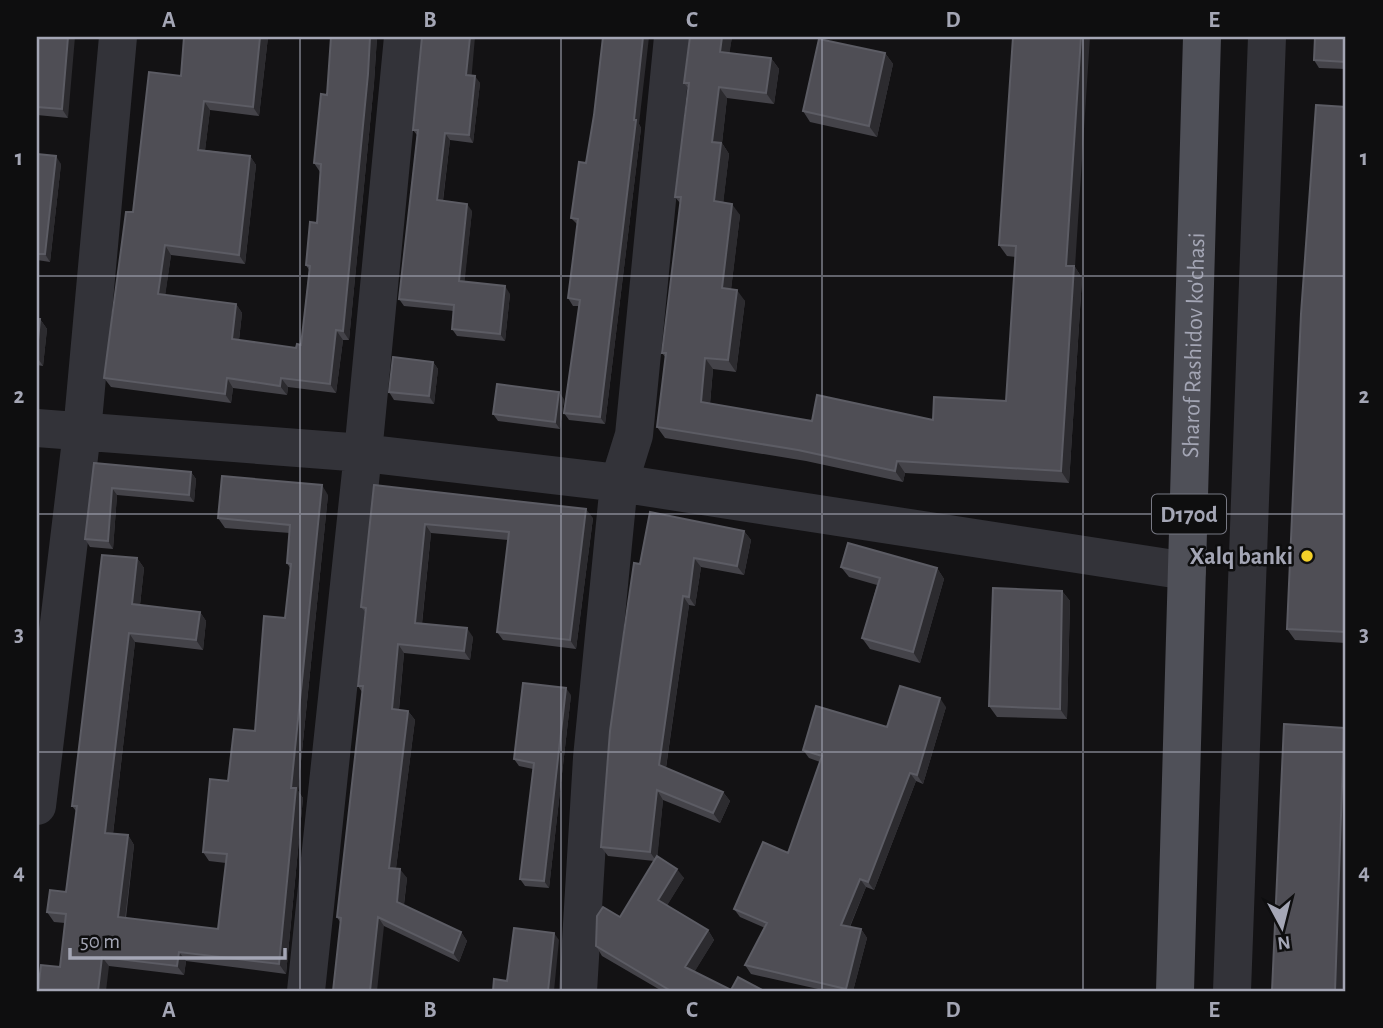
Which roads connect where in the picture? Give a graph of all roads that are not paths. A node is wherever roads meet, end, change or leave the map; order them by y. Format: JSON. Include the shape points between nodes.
{"nodes":[{"id":1,"x":118,"y":37,"type":"edge"},
{"id":2,"x":403,"y":37,"type":"edge"},
{"id":3,"x":673,"y":37,"type":"edge"},
{"id":4,"x":1202,"y":37,"type":"edge"},
{"id":5,"x":1267,"y":37,"type":"edge"},
{"id":6,"x":37,"y":428,"type":"edge"},
{"id":7,"x":82,"y":432,"type":"junction"},
{"id":8,"x":363,"y":453,"type":"junction"},
{"id":9,"x":619,"y":482,"type":"junction"},
{"id":10,"x":1187,"y":571,"type":"junction"},
{"id":11,"x":37,"y":806,"type":"edge"},
{"id":12,"x":306,"y":991,"type":"edge"},
{"id":13,"x":578,"y":991,"type":"edge"},
{"id":14,"x":1175,"y":991,"type":"edge"},
{"id":15,"x":1231,"y":991,"type":"edge"}],
"edges":[{"from":1,"to":7,"type":"street"},
{"from":2,"to":8,"type":"street"},
{"from":3,"to":9,"type":"street","via":[[634,435]]},
{"from":4,"to":10,"type":"main road","name":"Sharof Rashidov ko'chasi","number":"D170d"},
{"from":5,"to":15,"type":"street"},
{"from":6,"to":7,"type":"street"},
{"from":7,"to":8,"type":"street"},
{"from":7,"to":11,"type":"street"},
{"from":8,"to":9,"type":"street"},
{"from":8,"to":12,"type":"street"},
{"from":9,"to":10,"type":"street"},
{"from":9,"to":13,"type":"street","via":[[593,758]]},
{"from":10,"to":14,"type":"main road","name":"Sharof Rashidov ko'chasi","number":"D170d"}]}
